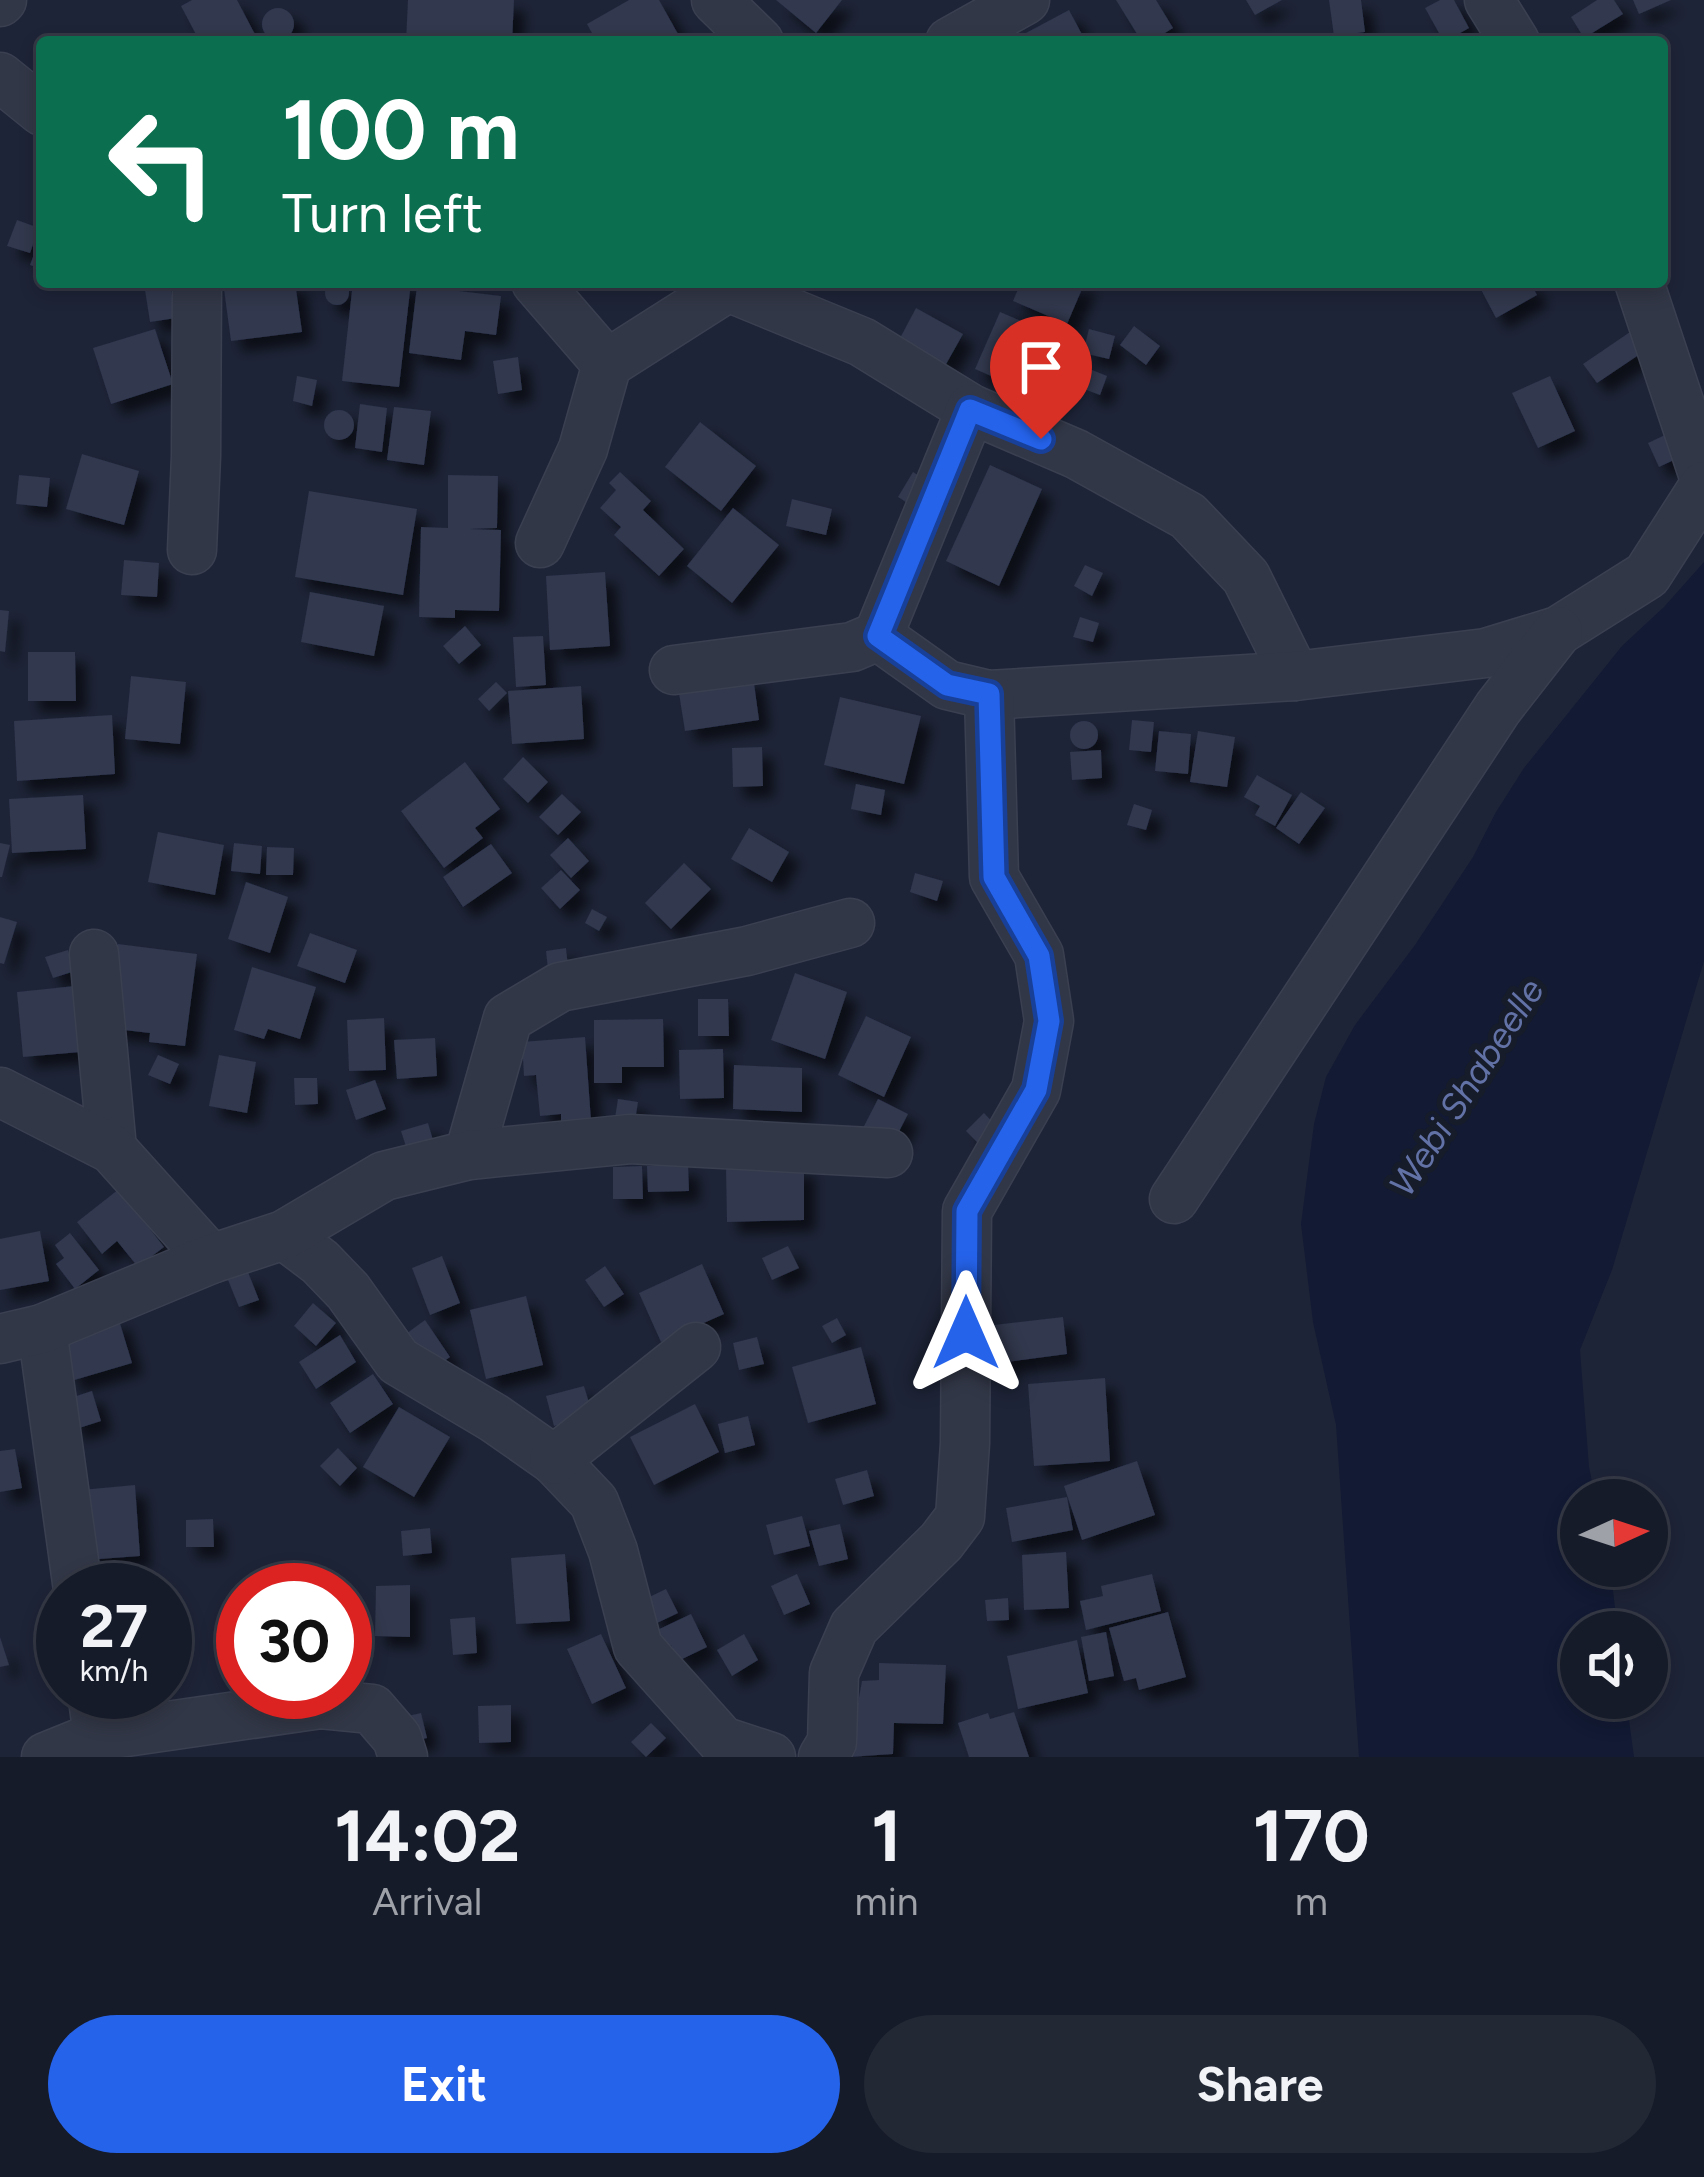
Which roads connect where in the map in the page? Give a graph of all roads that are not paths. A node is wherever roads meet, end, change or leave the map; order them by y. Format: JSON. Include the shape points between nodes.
{"nodes":[{"id":1,"x":716,"y":0,"type":"edge"},
{"id":2,"x":1025,"y":0,"type":"edge"},
{"id":3,"x":1489,"y":0,"type":"edge"},
{"id":4,"x":753,"y":36,"type":"edge"},
{"id":5,"x":961,"y":36,"type":"edge"},
{"id":6,"x":1510,"y":36,"type":"edge"},
{"id":7,"x":0,"y":77,"type":"edge"},
{"id":8,"x":36,"y":106,"type":"edge"},
{"id":9,"x":196,"y":288,"type":"edge"},
{"id":10,"x":541,"y":288,"type":"edge"},
{"id":11,"x":724,"y":288,"type":"edge"},
{"id":12,"x":736,"y":288,"type":"edge"},
{"id":13,"x":1641,"y":288,"type":"edge"},
{"id":14,"x":607,"y":364,"type":"junction"},
{"id":15,"x":970,"y":410,"type":"junction"},
{"id":16,"x":1704,"y":477,"type":"edge"},
{"id":17,"x":1704,"y":486,"type":"edge"},
{"id":18,"x":540,"y":543,"type":"dead end"},
{"id":19,"x":192,"y":550,"type":"dead end"},
{"id":20,"x":1558,"y":631,"type":"junction"},
{"id":21,"x":878,"y":636,"type":"junction"},
{"id":22,"x":674,"y":670,"type":"dead end"},
{"id":23,"x":1295,"y":676,"type":"junction"},
{"id":24,"x":989,"y":694,"type":"junction"},
{"id":25,"x":850,"y":923,"type":"dead end"},
{"id":26,"x":94,"y":954,"type":"dead end"},
{"id":27,"x":0,"y":1092,"type":"edge"},
{"id":28,"x":112,"y":1148,"type":"junction"},
{"id":29,"x":888,"y":1153,"type":"dead end"},
{"id":30,"x":469,"y":1155,"type":"junction"},
{"id":31,"x":1174,"y":1199,"type":"dead end"},
{"id":32,"x":284,"y":1235,"type":"junction"},
{"id":33,"x":211,"y":1258,"type":"junction"},
{"id":34,"x":21,"y":1334,"type":"edge"},
{"id":35,"x":695,"y":1347,"type":"dead end"},
{"id":36,"x":554,"y":1460,"type":"junction"},
{"id":37,"x":72,"y":1563,"type":"edge"},
{"id":38,"x":192,"y":1710,"type":"edge"},
{"id":39,"x":89,"y":1719,"type":"edge"},
{"id":40,"x":46,"y":1757,"type":"edge"},
{"id":41,"x":403,"y":1757,"type":"edge"},
{"id":42,"x":771,"y":1757,"type":"edge"},
{"id":43,"x":823,"y":1757,"type":"edge"}],
"edges":[{"from":1,"to":4,"type":"street"},
{"from":2,"to":5,"type":"street"},
{"from":3,"to":6,"type":"street"},
{"from":7,"to":8,"type":"street"},
{"from":9,"to":19,"type":"street"},
{"from":10,"to":14,"type":"street"},
{"from":11,"to":14,"type":"street"},
{"from":12,"to":15,"type":"street","via":[[862,342]]},
{"from":13,"to":16,"type":"street"},
{"from":14,"to":18,"type":"street","via":[[583,448]]},
{"from":15,"to":21,"type":"street"},
{"from":15,"to":23,"type":"street","via":[[1076,454],[1188,516],[1246,577]]},
{"from":17,"to":20,"type":"street","via":[[1647,575]]},
{"from":20,"to":23,"type":"street","via":[[1486,653]]},
{"from":20,"to":31,"type":"street","via":[[1498,709]]},
{"from":21,"to":22,"type":"street","via":[[852,647]]},
{"from":21,"to":24,"type":"street","via":[[947,685]]},
{"from":23,"to":24,"type":"street"},
{"from":24,"to":43,"type":"street","via":[[994,877],[1039,956],[1049,1021],[1036,1090],[967,1211],[960,1517],[854,1627],[834,1673],[832,1742]]},
{"from":25,"to":30,"type":"street","via":[[560,987],[508,1018]]},
{"from":26,"to":28,"type":"street"},
{"from":27,"to":28,"type":"street"},
{"from":28,"to":33,"type":"street"},
{"from":29,"to":30,"type":"street","via":[[630,1139]]},
{"from":30,"to":32,"type":"street","via":[[384,1176]]},
{"from":32,"to":33,"type":"street"},
{"from":32,"to":36,"type":"street","via":[[348,1291],[398,1361]]},
{"from":33,"to":34,"type":"street"},
{"from":34,"to":37,"type":"street"},
{"from":35,"to":36,"type":"street"},
{"from":36,"to":42,"type":"street","via":[[594,1502],[638,1647],[722,1742]]},
{"from":38,"to":41,"type":"street","via":[[372,1708]]},
{"from":39,"to":40,"type":"street"}]}
